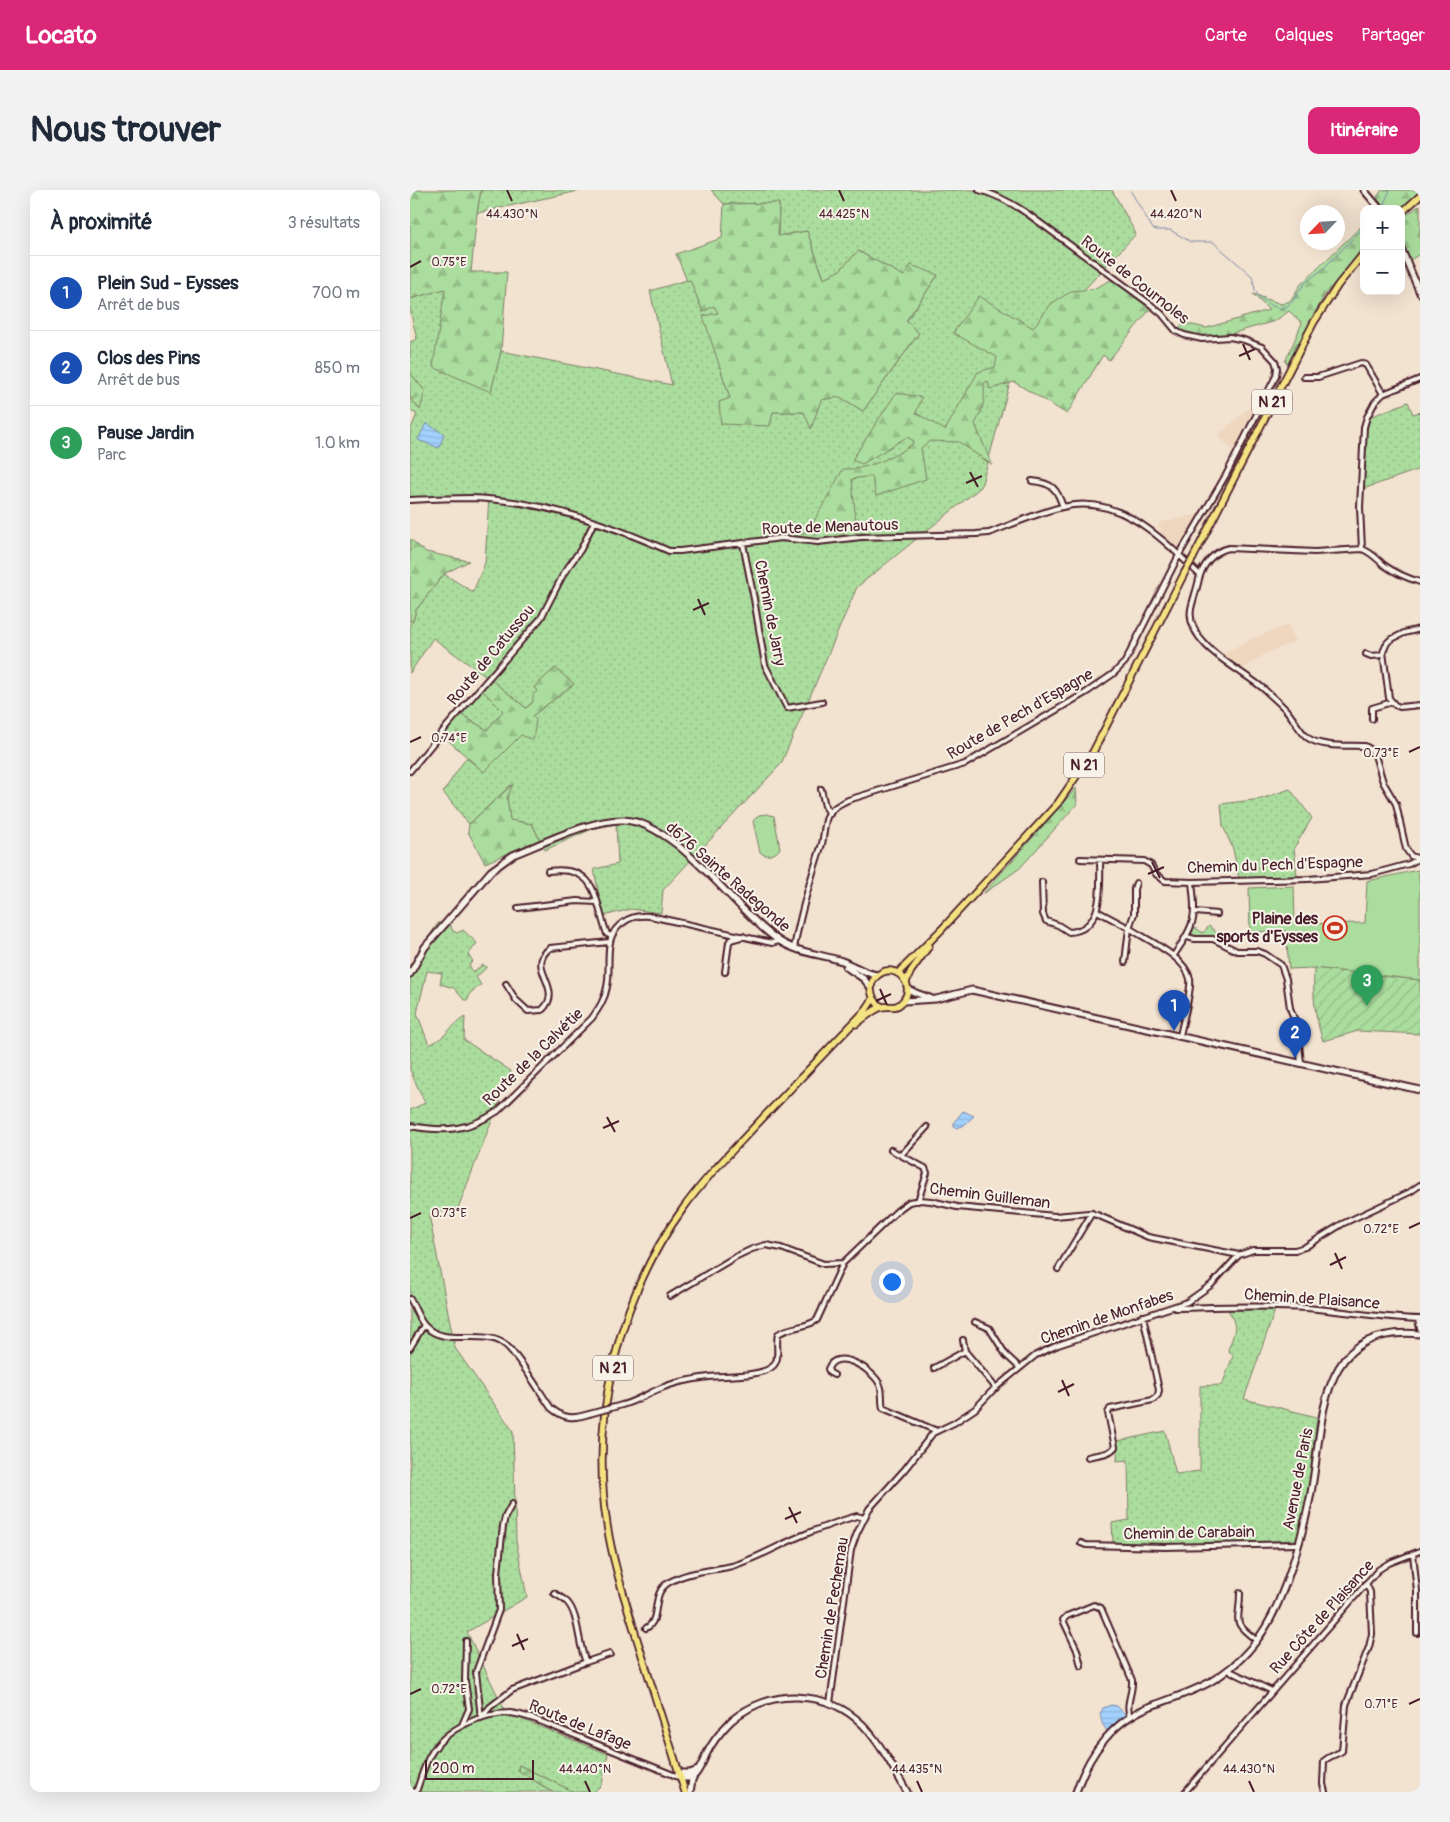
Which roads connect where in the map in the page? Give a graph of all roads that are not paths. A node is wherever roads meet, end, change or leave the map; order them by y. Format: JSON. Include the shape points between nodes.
{"nodes":[{"id":1,"x":979,"y":190,"type":"edge"},
{"id":2,"x":1364,"y":190,"type":"edge"},
{"id":3,"x":1420,"y":196,"type":"edge"},
{"id":4,"x":1377,"y":205,"type":"edge"},
{"id":5,"x":1405,"y":209,"type":"edge"},
{"id":6,"x":1402,"y":250,"type":"edge"},
{"id":7,"x":1360,"y":258,"type":"edge"},
{"id":8,"x":1420,"y":293,"type":"edge"},
{"id":9,"x":1304,"y":377,"type":"dead end"},
{"id":10,"x":1420,"y":379,"type":"edge"},
{"id":11,"x":1383,"y":394,"type":"junction"},
{"id":12,"x":1032,"y":481,"type":"dead end"},
{"id":13,"x":410,"y":500,"type":"edge"},
{"id":14,"x":1063,"y":507,"type":"junction"},
{"id":15,"x":594,"y":522,"type":"junction"},
{"id":16,"x":743,"y":544,"type":"junction"},
{"id":17,"x":1362,"y":549,"type":"junction"},
{"id":18,"x":1179,"y":555,"type":"junction"},
{"id":19,"x":1200,"y":575,"type":"junction"},
{"id":20,"x":1420,"y":582,"type":"edge"},
{"id":21,"x":1420,"y":629,"type":"edge"},
{"id":22,"x":1366,"y":654,"type":"dead end"},
{"id":23,"x":1383,"y":655,"type":"junction"},
{"id":24,"x":822,"y":702,"type":"dead end"},
{"id":25,"x":1392,"y":702,"type":"junction"},
{"id":26,"x":1420,"y":705,"type":"edge"},
{"id":27,"x":1372,"y":719,"type":"dead end"},
{"id":28,"x":410,"y":771,"type":"edge"},
{"id":29,"x":821,"y":789,"type":"dead end"},
{"id":30,"x":830,"y":814,"type":"junction"},
{"id":31,"x":1080,"y":859,"type":"dead end"},
{"id":32,"x":1419,"y":859,"type":"edge"},
{"id":33,"x":1100,"y":860,"type":"junction"},
{"id":34,"x":548,"y":871,"type":"dead end"},
{"id":35,"x":1042,"y":882,"type":"dead end"},
{"id":36,"x":1192,"y":882,"type":"junction"},
{"id":37,"x":1136,"y":883,"type":"dead end"},
{"id":38,"x":597,"y":902,"type":"junction"},
{"id":39,"x":518,"y":908,"type":"dead end"},
{"id":40,"x":1097,"y":911,"type":"junction"},
{"id":41,"x":1196,"y":912,"type":"junction"},
{"id":42,"x":1217,"y":914,"type":"dead end"},
{"id":43,"x":1129,"y":928,"type":"junction"},
{"id":44,"x":942,"y":929,"type":"junction"},
{"id":45,"x":1138,"y":934,"type":"junction"},
{"id":46,"x":611,"y":936,"type":"junction"},
{"id":47,"x":743,"y":936,"type":"junction"},
{"id":48,"x":1187,"y":937,"type":"junction"},
{"id":49,"x":1128,"y":940,"type":"junction"},
{"id":50,"x":779,"y":941,"type":"junction"},
{"id":51,"x":609,"y":942,"type":"junction"},
{"id":52,"x":794,"y":948,"type":"junction"},
{"id":53,"x":1174,"y":955,"type":"junction"},
{"id":54,"x":831,"y":958,"type":"junction"},
{"id":55,"x":1125,"y":962,"type":"dead end"},
{"id":56,"x":725,"y":972,"type":"dead end"},
{"id":57,"x":898,"y":972,"type":"junction"},
{"id":58,"x":410,"y":974,"type":"edge"},
{"id":59,"x":877,"y":975,"type":"junction"},
{"id":60,"x":906,"y":982,"type":"junction"},
{"id":61,"x":506,"y":984,"type":"dead end"},
{"id":62,"x":871,"y":988,"type":"junction"},
{"id":63,"x":908,"y":988,"type":"junction"},
{"id":64,"x":873,"y":998,"type":"junction"},
{"id":65,"x":936,"y":999,"type":"junction"},
{"id":66,"x":904,"y":1001,"type":"junction"},
{"id":67,"x":882,"y":1006,"type":"junction"},
{"id":68,"x":845,"y":1032,"type":"junction"},
{"id":69,"x":1180,"y":1036,"type":"junction"},
{"id":70,"x":1301,"y":1063,"type":"junction"},
{"id":71,"x":1420,"y":1090,"type":"edge"},
{"id":72,"x":410,"y":1126,"type":"edge"},
{"id":73,"x":927,"y":1127,"type":"dead end"},
{"id":74,"x":891,"y":1150,"type":"dead end"},
{"id":75,"x":900,"y":1155,"type":"junction"},
{"id":76,"x":1420,"y":1185,"type":"edge"},
{"id":77,"x":918,"y":1200,"type":"junction"},
{"id":78,"x":1092,"y":1213,"type":"junction"},
{"id":79,"x":1239,"y":1255,"type":"junction"},
{"id":80,"x":843,"y":1263,"type":"junction"},
{"id":81,"x":1058,"y":1269,"type":"dead end"},
{"id":82,"x":670,"y":1296,"type":"dead end"},
{"id":83,"x":410,"y":1299,"type":"edge"},
{"id":84,"x":1173,"y":1308,"type":"junction"},
{"id":85,"x":1143,"y":1316,"type":"junction"},
{"id":86,"x":1419,"y":1319,"type":"edge"},
{"id":87,"x":975,"y":1322,"type":"dead end"},
{"id":88,"x":424,"y":1326,"type":"junction"},
{"id":89,"x":1420,"y":1332,"type":"edge"},
{"id":90,"x":963,"y":1340,"type":"dead end"},
{"id":91,"x":410,"y":1348,"type":"edge"},
{"id":92,"x":965,"y":1351,"type":"junction"},
{"id":93,"x":1019,"y":1367,"type":"junction"},
{"id":94,"x":934,"y":1368,"type":"dead end"},
{"id":95,"x":834,"y":1375,"type":"dead end"},
{"id":96,"x":996,"y":1388,"type":"junction"},
{"id":97,"x":937,"y":1431,"type":"junction"},
{"id":98,"x":1088,"y":1457,"type":"dead end"},
{"id":99,"x":512,"y":1504,"type":"dead end"},
{"id":100,"x":864,"y":1518,"type":"junction"},
{"id":101,"x":1081,"y":1543,"type":"dead end"},
{"id":102,"x":1298,"y":1544,"type":"junction"},
{"id":103,"x":1420,"y":1551,"type":"edge"},
{"id":104,"x":1413,"y":1554,"type":"junction"},
{"id":105,"x":1366,"y":1583,"type":"junction"},
{"id":106,"x":554,"y":1593,"type":"dead end"},
{"id":107,"x":1240,"y":1593,"type":"dead end"},
{"id":108,"x":646,"y":1628,"type":"dead end"},
{"id":109,"x":1417,"y":1633,"type":"dead end"},
{"id":110,"x":1256,"y":1640,"type":"junction"},
{"id":111,"x":466,"y":1641,"type":"dead end"},
{"id":112,"x":610,"y":1654,"type":"dead end"},
{"id":113,"x":586,"y":1662,"type":"junction"},
{"id":114,"x":1081,"y":1666,"type":"dead end"},
{"id":115,"x":1228,"y":1670,"type":"junction"},
{"id":116,"x":1272,"y":1691,"type":"junction"},
{"id":117,"x":830,"y":1703,"type":"junction"},
{"id":118,"x":1130,"y":1717,"type":"junction"},
{"id":119,"x":481,"y":1718,"type":"junction"},
{"id":120,"x":462,"y":1726,"type":"junction"},
{"id":121,"x":700,"y":1768,"type":"junction"},
{"id":122,"x":695,"y":1775,"type":"junction"},
{"id":123,"x":679,"y":1776,"type":"junction"},
{"id":124,"x":416,"y":1792,"type":"edge"},
{"id":125,"x":685,"y":1792,"type":"edge"},
{"id":126,"x":690,"y":1792,"type":"edge"},
{"id":127,"x":907,"y":1792,"type":"edge"},
{"id":128,"x":1076,"y":1792,"type":"edge"},
{"id":129,"x":1185,"y":1792,"type":"edge"},
{"id":130,"x":1325,"y":1792,"type":"edge"}],
"edges":[{"from":1,"to":18,"type":"street","name":"Route de Cournoles","via":[[999,196],[1022,210],[1150,304],[1176,331],[1202,340],[1230,337],[1244,340],[1262,347],[1275,361],[1276,376],[1226,475]]},
{"from":2,"to":4,"type":"main road"},
{"from":3,"to":5,"type":"main road"},
{"from":6,"to":8,"type":"main road"},
{"from":7,"to":44,"type":"main road","number":"N 21","bridge":true,"via":[[1314,322],[1093,752],[1058,802]]},
{"from":9,"to":11,"type":"street","via":[[1318,377],[1361,363],[1366,365]]},
{"from":10,"to":11,"type":"street"},
{"from":11,"to":17,"type":"street","via":[[1370,411],[1364,427],[1360,507]]},
{"from":12,"to":14,"type":"street","via":[[1052,487]]},
{"from":13,"to":15,"type":"street","name":"Route de Menautous","via":[[500,500]]},
{"from":14,"to":16,"type":"street","name":"Route de Menautous","via":[[976,534],[861,537],[818,542],[781,538]]},
{"from":14,"to":18,"type":"street","name":"Route de Menautous","via":[[1099,505],[1118,511],[1158,535]]},
{"from":15,"to":16,"type":"street","name":"Route de Menautous","via":[[669,550]]},
{"from":15,"to":28,"type":"street","name":"Route de Catussou","via":[[541,618]]},
{"from":16,"to":24,"type":"street","name":"Chemin de Jarry","via":[[768,673],[787,708]]},
{"from":17,"to":19,"type":"street","via":[[1315,552],[1229,548],[1214,554]]},
{"from":17,"to":20,"type":"street","via":[[1390,569]]},
{"from":18,"to":19,"type":"street","name":"Route de Menautous"},
{"from":18,"to":30,"type":"street","name":"Route de Pech d'Espagne","via":[[1125,662],[1114,674],[965,764],[848,800]]},
{"from":19,"to":32,"type":"street","via":[[1191,615],[1205,643],[1217,656],[1261,686],[1308,738],[1370,749],[1396,804],[1406,850]]},
{"from":21,"to":23,"type":"street","via":[[1390,640]]},
{"from":22,"to":23,"type":"street"},
{"from":23,"to":25,"type":"street"},
{"from":25,"to":26,"type":"street","via":[[1400,707]]},
{"from":25,"to":27,"type":"street","via":[[1372,708]]},
{"from":29,"to":30,"type":"street"},
{"from":30,"to":52,"type":"street","via":[[803,900]]},
{"from":31,"to":33,"type":"street","name":"Chemin du Pech d'Espagne"},
{"from":32,"to":36,"type":"street","name":"Chemin du Pech d'Espagne","via":[[1372,874]]},
{"from":33,"to":36,"type":"street","name":"Chemin du Pech d'Espagne","via":[[1144,861],[1165,881]]},
{"from":33,"to":40,"type":"street"},
{"from":34,"to":38,"type":"street","via":[[582,875],[591,884]]},
{"from":35,"to":40,"type":"street","via":[[1046,921],[1074,932],[1086,927]]},
{"from":36,"to":41,"type":"street"},
{"from":37,"to":43,"type":"street","via":[[1134,914]]},
{"from":38,"to":39,"type":"street","via":[[577,901]]},
{"from":38,"to":46,"type":"street","via":[[607,934]]},
{"from":40,"to":43,"type":"street"},
{"from":41,"to":42,"type":"street"},
{"from":41,"to":48,"type":"street"},
{"from":43,"to":45,"type":"street"},
{"from":43,"to":49,"type":"street"},
{"from":44,"to":57,"type":"main road","number":"N 21"},
{"from":44,"to":60,"type":"main road","number":"N 21"},
{"from":45,"to":49,"type":"street"},
{"from":45,"to":53,"type":"street"},
{"from":46,"to":47,"type":"street","name":"Route de la Calvétie","via":[[617,926],[639,915]]},
{"from":46,"to":51,"type":"street","name":"Route de la Calvétie"},
{"from":47,"to":50,"type":"street","name":"Route de la Calvétie","via":[[772,943]]},
{"from":47,"to":56,"type":"street","via":[[729,942]]},
{"from":48,"to":53,"type":"street"},
{"from":48,"to":70,"type":"street","via":[[1213,939],[1237,951],[1257,951],[1280,965],[1297,1026]]},
{"from":49,"to":55,"type":"street"},
{"from":50,"to":52,"type":"main road","name":"d676 Sainte Radegonde"},
{"from":50,"to":58,"type":"main road","name":"d676 Sainte Radegonde","via":[[674,842],[648,826],[625,820],[598,822],[502,862],[425,947]]},
{"from":51,"to":61,"type":"street","via":[[546,951],[540,968],[550,991],[550,1000],[542,1010],[528,1011]]},
{"from":51,"to":72,"type":"street","name":"Route de la Calvétie","via":[[608,985],[600,1007],[498,1111],[464,1127],[436,1131]]},
{"from":52,"to":54,"type":"main road","name":"d676 Sainte Radegonde"},
{"from":53,"to":69,"type":"street","via":[[1185,968],[1190,982]]},
{"from":54,"to":59,"type":"main road"},
{"from":54,"to":62,"type":"main road","via":[[864,978]]},
{"from":57,"to":59,"type":"main road","via":[[887,971]]},
{"from":57,"to":60,"type":"main road"},
{"from":59,"to":62,"type":"main road"},
{"from":60,"to":63,"type":"main road"},
{"from":62,"to":64,"type":"main road"},
{"from":63,"to":65,"type":"main road"},
{"from":63,"to":66,"type":"main road"},
{"from":64,"to":67,"type":"main road"},
{"from":64,"to":68,"type":"main road","number":"N 21"},
{"from":65,"to":66,"type":"main road"},
{"from":65,"to":69,"type":"main road","via":[[972,990]]},
{"from":66,"to":67,"type":"main road","via":[[894,1007]]},
{"from":67,"to":68,"type":"main road","number":"N 21"},
{"from":68,"to":123,"type":"main road","number":"N 21","via":[[729,1154],[683,1209],[640,1284],[621,1334],[612,1371],[603,1454],[607,1523],[622,1588]]},
{"from":69,"to":70,"type":"main road"},
{"from":70,"to":71,"type":"main road"},
{"from":73,"to":75,"type":"street"},
{"from":74,"to":75,"type":"street"},
{"from":75,"to":77,"type":"street","via":[[925,1168],[927,1173]]},
{"from":76,"to":79,"type":"street","via":[[1342,1224],[1305,1247],[1253,1250]]},
{"from":77,"to":78,"type":"street","name":"Chemin Guilleman","via":[[1056,1216]]},
{"from":77,"to":80,"type":"street","name":"Chemin Guilleman","via":[[898,1210]]},
{"from":78,"to":79,"type":"street","name":"Chemin Guilleman","via":[[1148,1237]]},
{"from":78,"to":81,"type":"street"},
{"from":79,"to":84,"type":"street","name":"Chemin de Monfabes","via":[[1211,1285]]},
{"from":80,"to":82,"type":"street","via":[[824,1264],[766,1245],[735,1257]]},
{"from":80,"to":88,"type":"street","name":"Chemin Guilleman","bridge":true,"via":[[817,1320],[778,1334],[778,1359],[769,1369],[667,1386],[622,1405],[576,1418],[565,1417],[551,1408],[504,1344],[482,1337],[446,1336]]},
{"from":83,"to":88,"type":"street"},
{"from":84,"to":85,"type":"street","name":"Chemin de Monfabes"},
{"from":84,"to":86,"type":"street","name":"Chemin de Plaisance","via":[[1306,1308]]},
{"from":85,"to":93,"type":"street","name":"Chemin de Monfabes","via":[[1058,1345]]},
{"from":85,"to":98,"type":"street","via":[[1158,1395],[1153,1400],[1110,1409],[1108,1413],[1115,1447],[1107,1453]]},
{"from":86,"to":89,"type":"street"},
{"from":87,"to":93,"type":"street","via":[[989,1328],[1006,1355]]},
{"from":88,"to":91,"type":"street"},
{"from":89,"to":102,"type":"main road","name":"Avenue de Paris","via":[[1374,1339],[1351,1353],[1333,1375],[1324,1405],[1310,1500]]},
{"from":90,"to":92,"type":"street"},
{"from":92,"to":94,"type":"street"},
{"from":92,"to":96,"type":"street"},
{"from":93,"to":96,"type":"street","name":"Chemin de Monfabes"},
{"from":95,"to":97,"type":"street","via":[[828,1369],[834,1362],[858,1363],[880,1385],[884,1408]]},
{"from":96,"to":97,"type":"street","name":"Chemin de Monfabes","via":[[975,1409]]},
{"from":97,"to":100,"type":"street","name":"Chemin de Pechemau"},
{"from":99,"to":119,"type":"street","via":[[503,1526],[498,1573],[499,1610],[476,1672]]},
{"from":100,"to":108,"type":"street","name":"Chemin de Pechemau","via":[[850,1518],[732,1565],[668,1583],[658,1593],[654,1618]]},
{"from":100,"to":117,"type":"street","name":"Chemin de Pechemau","via":[[851,1550]]},
{"from":101,"to":102,"type":"street","name":"Chemin de Carabain","via":[[1165,1547]]},
{"from":102,"to":110,"type":"main road","name":"Avenue de Paris","via":[[1278,1603]]},
{"from":103,"to":104,"type":"street","name":"Rue Côte de Plaisance"},
{"from":104,"to":105,"type":"street","name":"Rue Côte de Plaisance","via":[[1389,1563]]},
{"from":104,"to":109,"type":"street"},
{"from":105,"to":116,"type":"street","name":"Rue Côte de Plaisance"},
{"from":105,"to":130,"type":"street","via":[[1370,1592],[1372,1634],[1346,1706],[1342,1751],[1324,1761]]},
{"from":106,"to":113,"type":"street","via":[[568,1603],[574,1614]]},
{"from":107,"to":110,"type":"street","via":[[1238,1622]]},
{"from":110,"to":115,"type":"main road","name":"Avenue de Paris"},
{"from":111,"to":120,"type":"street","via":[[465,1681],[469,1709]]},
{"from":112,"to":113,"type":"street"},
{"from":113,"to":119,"type":"street","via":[[512,1690]]},
{"from":114,"to":118,"type":"street","via":[[1063,1620],[1094,1605],[1101,1608],[1132,1680],[1127,1709]]},
{"from":115,"to":116,"type":"street"},
{"from":115,"to":118,"type":"main road","name":"Avenue de Paris","via":[[1191,1692],[1152,1705]]},
{"from":116,"to":129,"type":"street","name":"Rue Côte de Plaisance"},
{"from":117,"to":121,"type":"main road","via":[[801,1696],[756,1705],[720,1732]]},
{"from":117,"to":127,"type":"main road","via":[[864,1726]]},
{"from":118,"to":128,"type":"main road","name":"Avenue de Paris","via":[[1098,1747]]},
{"from":119,"to":120,"type":"street","name":"Route de Lafage"},
{"from":119,"to":123,"type":"street","name":"Route de Lafage","via":[[494,1714],[521,1714]]},
{"from":120,"to":124,"type":"street","name":"Route de Lafage","via":[[432,1751]]},
{"from":121,"to":122,"type":"main road"},
{"from":121,"to":123,"type":"main road"},
{"from":122,"to":123,"type":"main road","via":[[689,1778]]},
{"from":122,"to":126,"type":"main road"},
{"from":123,"to":125,"type":"main road","number":"N 21"}]}
